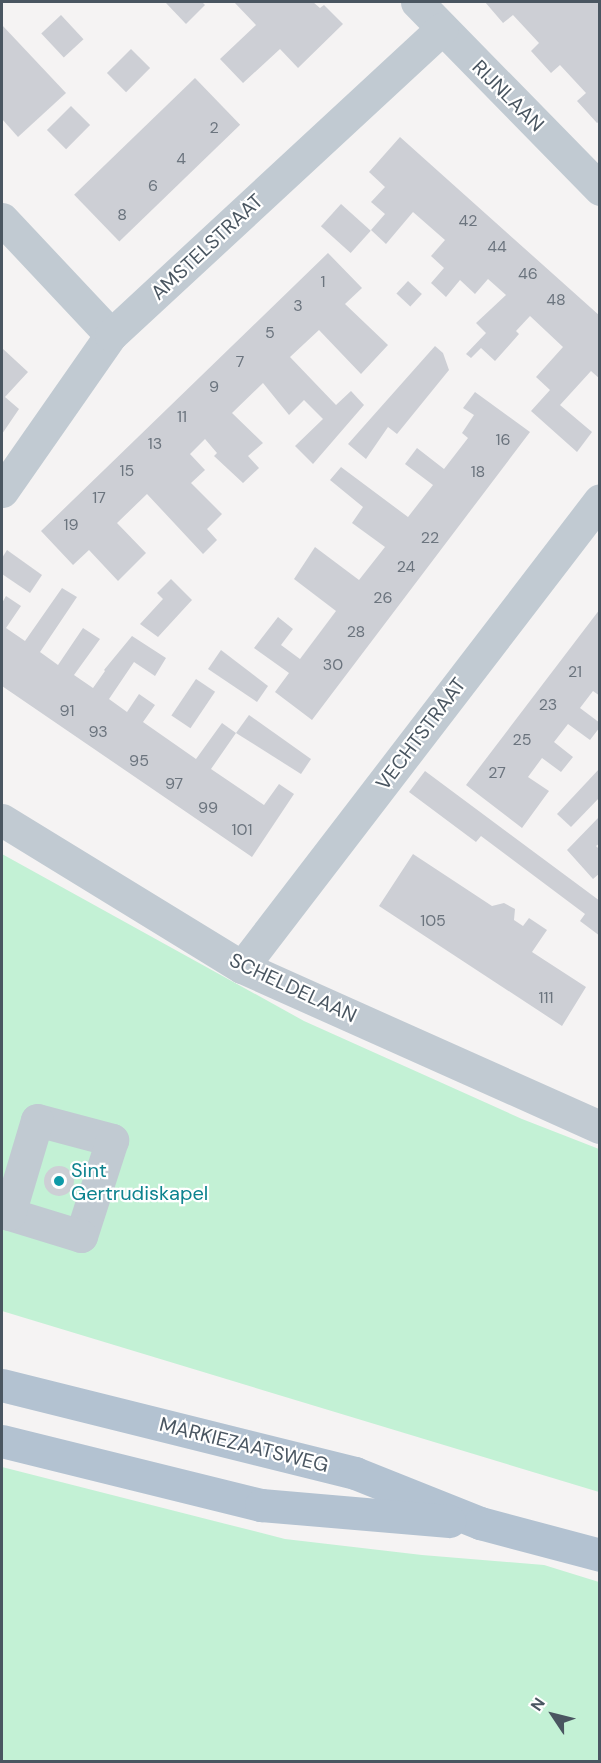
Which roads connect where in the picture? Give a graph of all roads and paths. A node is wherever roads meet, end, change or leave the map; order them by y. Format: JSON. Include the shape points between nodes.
{"nodes":[{"id":1,"x":417,"y":2,"type":"edge"},
{"id":2,"x":442,"y":29,"type":"junction"},
{"id":3,"x":600,"y":189,"type":"edge"},
{"id":4,"x":2,"y":219,"type":"edge"},
{"id":5,"x":111,"y":335,"type":"junction"},
{"id":6,"x":2,"y":491,"type":"edge"},
{"id":7,"x":600,"y":500,"type":"edge"},
{"id":8,"x":2,"y":820,"type":"edge"},
{"id":9,"x":242,"y":967,"type":"junction"},
{"id":10,"x":600,"y":1127,"type":"edge"},
{"id":11,"x":2,"y":1385,"type":"edge"},
{"id":12,"x":2,"y":1441,"type":"edge"},
{"id":13,"x":480,"y":1523,"type":"junction"},
{"id":14,"x":600,"y":1555,"type":"edge"}],
"edges":[{"from":1,"to":2,"type":"street","name":"RIJNLAAN"},
{"from":2,"to":3,"type":"street","name":"RIJNLAAN"},
{"from":2,"to":5,"type":"street","name":"AMSTELSTRAAT"},
{"from":4,"to":5,"type":"street"},
{"from":5,"to":6,"type":"street","name":"AMSTELSTRAAT"},
{"from":7,"to":9,"type":"street","name":"VECHTSTRAAT"},
{"from":8,"to":9,"type":"street","name":"SCHELDELAAN"},
{"from":9,"to":10,"type":"street","name":"SCHELDELAAN"},
{"from":11,"to":13,"type":"main road","name":"MARKIEZAATSWEG","via":[[355,1473]]},
{"from":12,"to":13,"type":"main road","name":"MARKIEZAATSWEG","via":[[261,1505]]},
{"from":13,"to":14,"type":"main road","name":"MARKIEZAATSWEG"}]}
